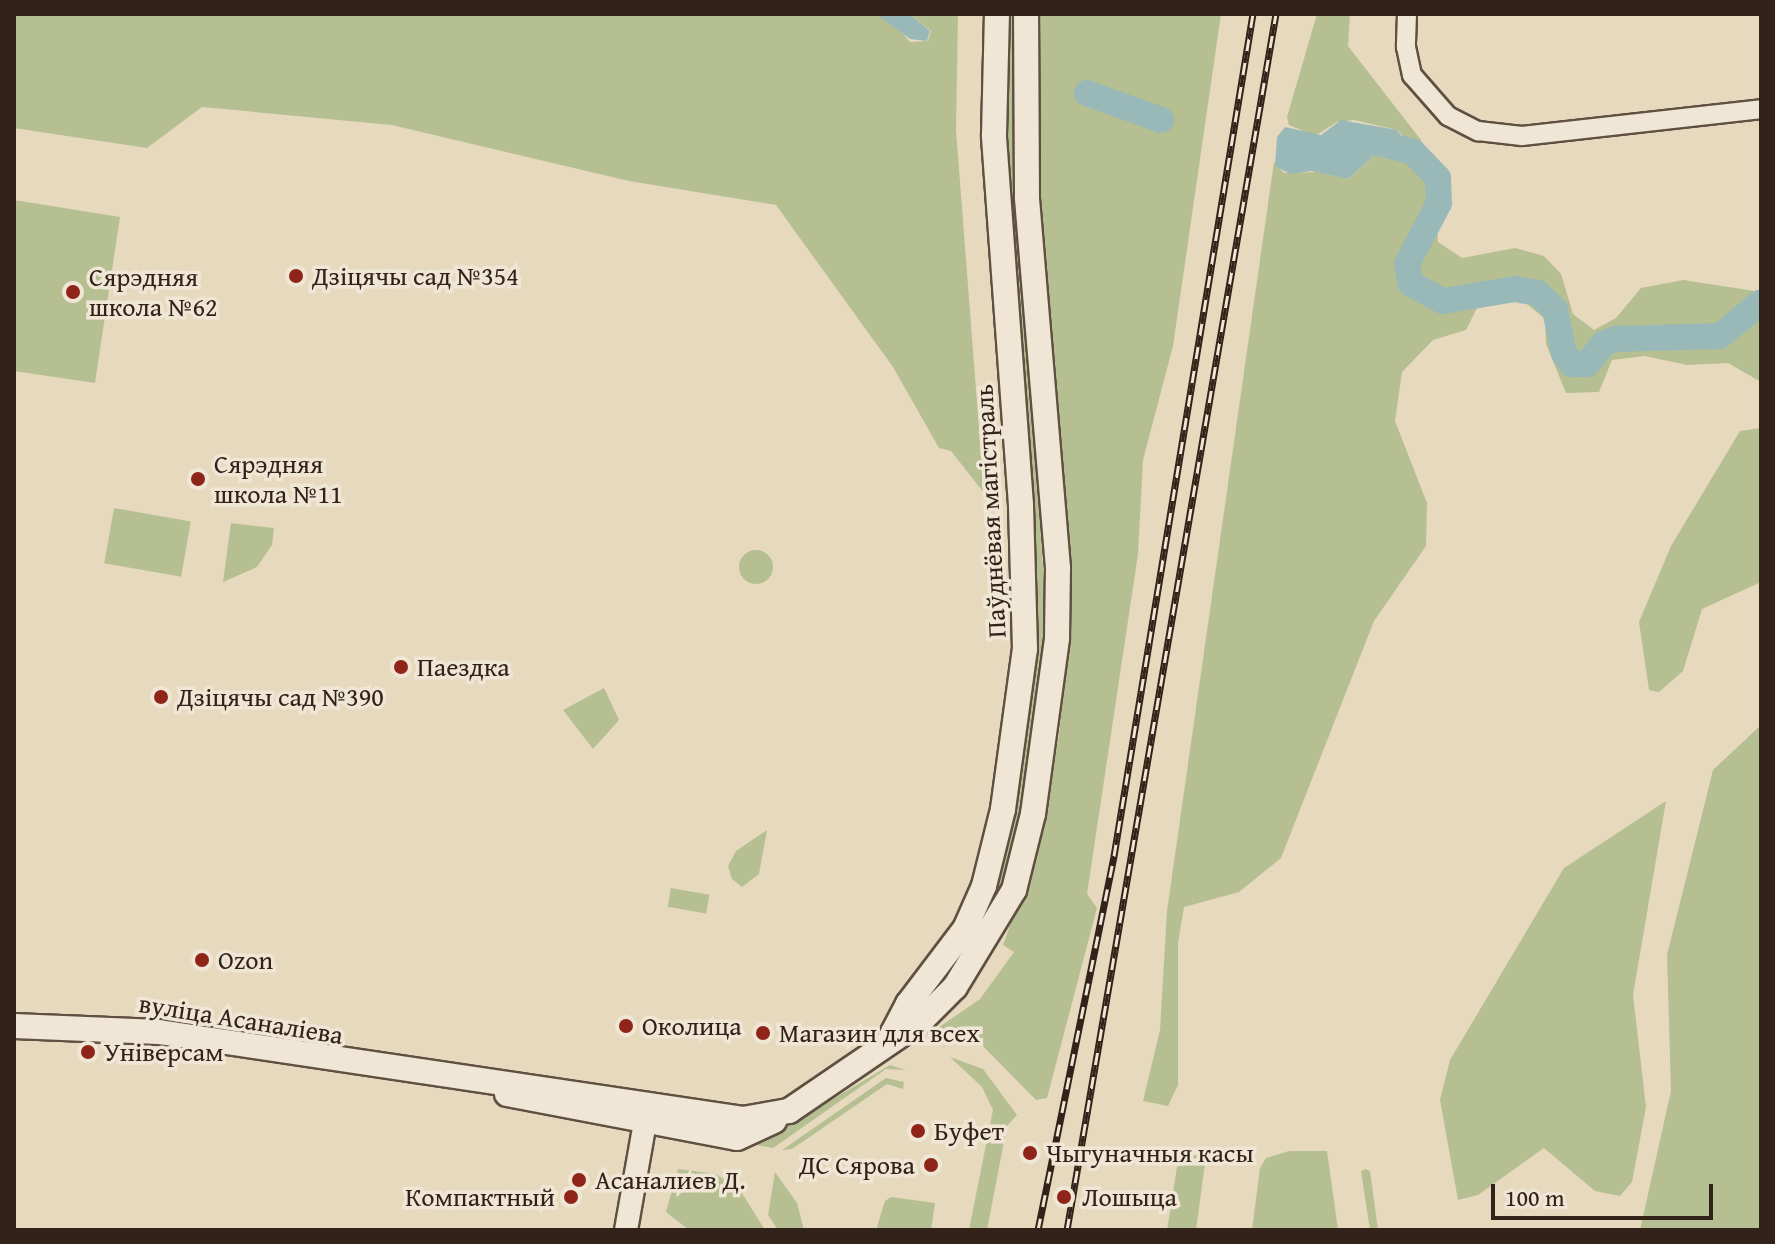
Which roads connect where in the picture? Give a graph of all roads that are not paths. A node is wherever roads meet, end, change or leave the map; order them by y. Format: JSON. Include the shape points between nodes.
{"nodes":[{"id":1,"x":997,"y":14,"type":"edge"},
{"id":2,"x":1026,"y":14,"type":"edge"},
{"id":3,"x":1407,"y":14,"type":"edge"},
{"id":4,"x":1761,"y":109,"type":"edge"},
{"id":5,"x":14,"y":1026,"type":"edge"},
{"id":6,"x":888,"y":1042,"type":"junction"},
{"id":7,"x":647,"y":1113,"type":"junction"},
{"id":8,"x":626,"y":1230,"type":"edge"}],
"edges":[{"from":1,"to":6,"type":"main road","name":"Паўднёвая магістраль","via":[[994,135],[1021,505],[1025,649],[1003,809],[984,886],[965,929],[908,1004]]},
{"from":2,"to":6,"type":"main road","via":[[1027,197],[1058,568],[1057,638],[1044,751],[1021,865],[1000,921],[955,987],[921,1021]]},
{"from":3,"to":4,"type":"street","via":[[1412,75],[1448,116],[1478,131],[1522,136]]},
{"from":5,"to":7,"type":"main road","name":"вуліца Асаналіева","via":[[159,1032]]},
{"from":6,"to":7,"type":"main road","name":"вуліца Асаналіева","via":[[789,1111],[737,1138]]},
{"from":7,"to":8,"type":"street"}]}
